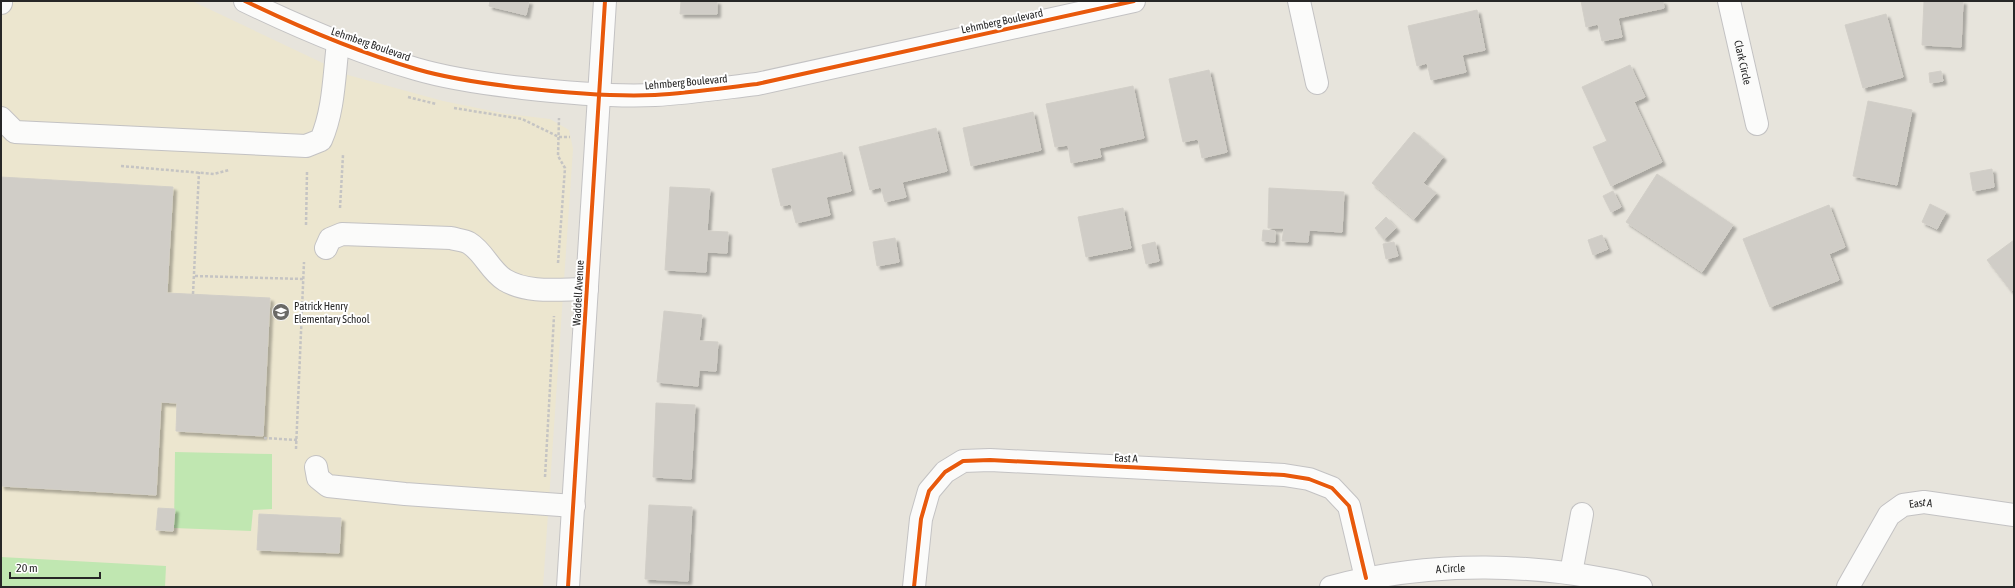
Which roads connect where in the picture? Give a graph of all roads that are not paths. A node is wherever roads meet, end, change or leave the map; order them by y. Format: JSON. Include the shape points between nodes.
{"nodes":[{"id":1,"x":245,"y":1,"type":"edge"},
{"id":2,"x":605,"y":1,"type":"edge"},
{"id":3,"x":1134,"y":1,"type":"edge"},
{"id":4,"x":1299,"y":1,"type":"edge"},
{"id":5,"x":1729,"y":1,"type":"edge"},
{"id":6,"x":1064,"y":9,"type":"edge"},
{"id":7,"x":338,"y":43,"type":"junction"},
{"id":8,"x":1317,"y":83,"type":"dead end"},
{"id":9,"x":599,"y":95,"type":"junction"},
{"id":10,"x":1,"y":118,"type":"edge"},
{"id":11,"x":1757,"y":124,"type":"dead end"},
{"id":12,"x":326,"y":248,"type":"dead end"},
{"id":13,"x":587,"y":289,"type":"junction"},
{"id":14,"x":316,"y":467,"type":"dead end"},
{"id":15,"x":574,"y":506,"type":"junction"},
{"id":16,"x":1582,"y":514,"type":"dead end"},
{"id":17,"x":2014,"y":515,"type":"edge"},
{"id":18,"x":1571,"y":573,"type":"junction"},
{"id":19,"x":1366,"y":578,"type":"junction"},
{"id":20,"x":568,"y":587,"type":"edge"},
{"id":21,"x":914,"y":587,"type":"edge"},
{"id":22,"x":1331,"y":587,"type":"edge"},
{"id":23,"x":1641,"y":587,"type":"edge"},
{"id":24,"x":1848,"y":587,"type":"edge"}],
"edges":[{"from":1,"to":7,"type":"street","name":"Lehmberg Boulevard"},
{"from":2,"to":9,"type":"street","name":"Waddell Avenue"},
{"from":3,"to":6,"type":"street","name":"Lehmberg Boulevard"},
{"from":4,"to":8,"type":"street"},
{"from":5,"to":11,"type":"street","name":"Clark Circle"},
{"from":6,"to":9,"type":"street","name":"Lehmberg Boulevard","via":[[757,84],[655,95]]},
{"from":7,"to":9,"type":"street","name":"Lehmberg Boulevard","via":[[417,69],[461,79]]},
{"from":7,"to":10,"type":"street","via":[[326,130],[321,140],[306,146],[15,132]]},
{"from":9,"to":13,"type":"street","name":"Waddell Avenue"},
{"from":12,"to":13,"type":"street","via":[[330,239],[342,234],[451,238],[468,242],[479,251],[491,268],[505,280],[519,287]]},
{"from":13,"to":15,"type":"street","name":"Waddell Avenue"},
{"from":14,"to":15,"type":"street","via":[[318,478],[328,486]]},
{"from":15,"to":20,"type":"street","name":"Waddell Avenue"},
{"from":16,"to":18,"type":"street"},
{"from":17,"to":24,"type":"street","name":"East A","via":[[1924,502],[1903,505],[1889,515]]},
{"from":18,"to":19,"type":"street","name":"A Circle","via":[[1478,568],[1402,572]]},
{"from":18,"to":23,"type":"street","name":"A Circle"},
{"from":19,"to":21,"type":"street","name":"East A","via":[[1349,506],[1332,488],[1310,479],[1284,475],[990,460],[963,461],[945,472],[928,491],[921,519]]},
{"from":19,"to":22,"type":"street","name":"A Circle"}]}
